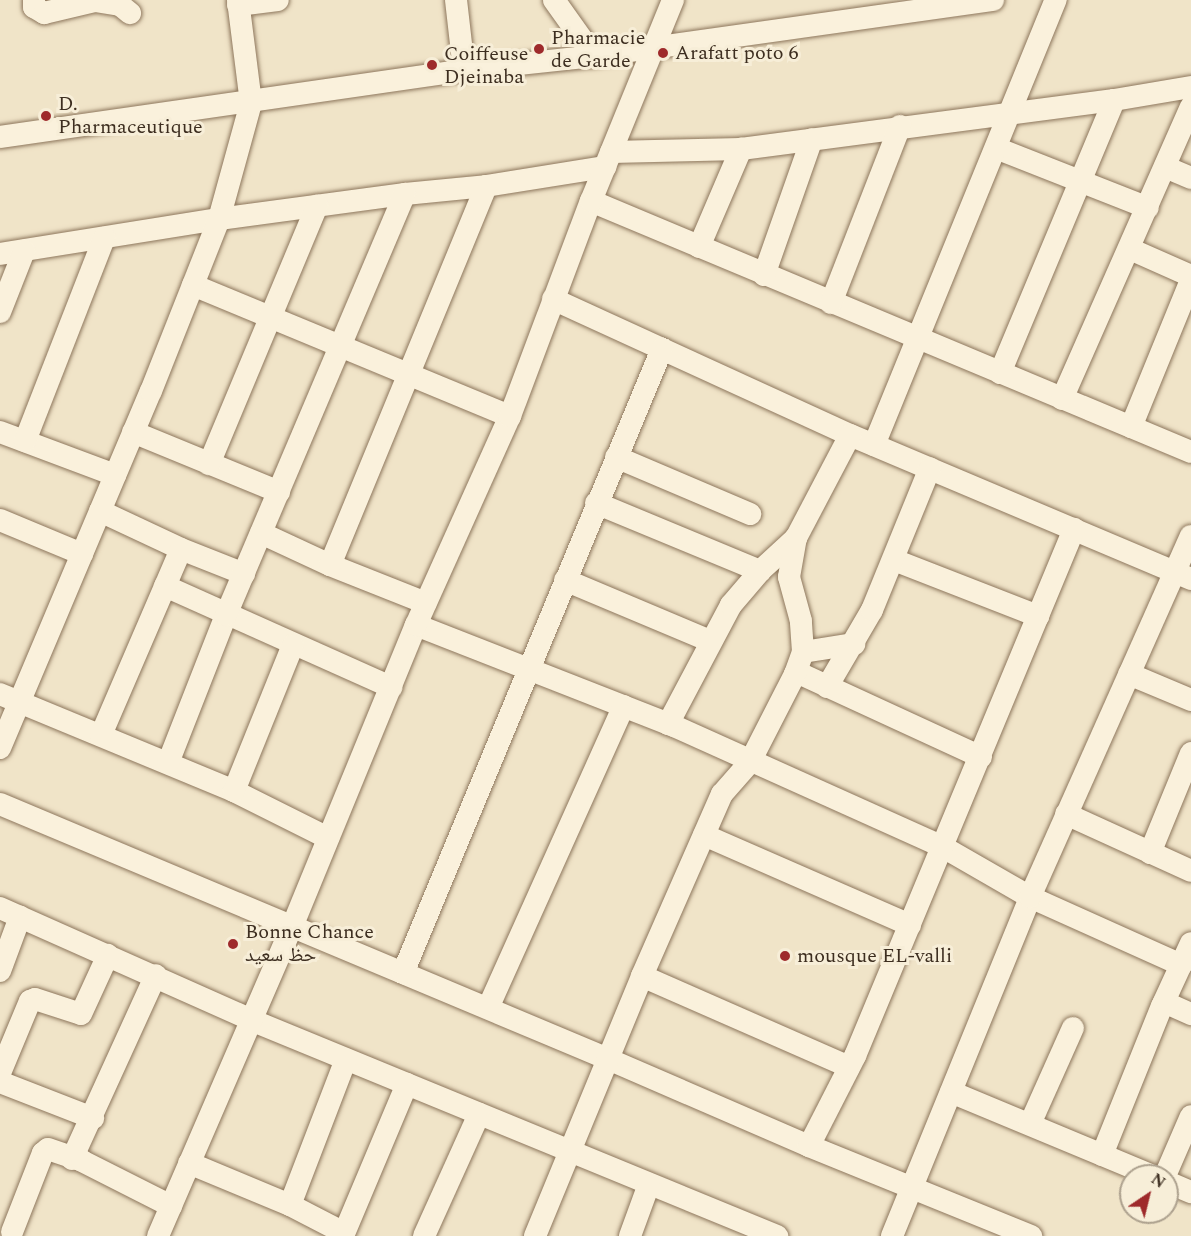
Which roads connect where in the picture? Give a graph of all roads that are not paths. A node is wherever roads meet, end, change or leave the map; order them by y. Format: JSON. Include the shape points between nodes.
{"nodes":[{"id":1,"x":34,"y":0,"type":"edge"},
{"id":2,"x":278,"y":0,"type":"edge"},
{"id":3,"x":456,"y":0,"type":"edge"},
{"id":4,"x":554,"y":0,"type":"edge"},
{"id":5,"x":673,"y":0,"type":"edge"},
{"id":6,"x":993,"y":0,"type":"edge"},
{"id":7,"x":1056,"y":0,"type":"edge"},
{"id":8,"x":238,"y":3,"type":"edge"},
{"id":9,"x":920,"y":5,"type":"edge"},
{"id":10,"x":130,"y":13,"type":"dead end"},
{"id":11,"x":655,"y":45,"type":"junction"},
{"id":12,"x":594,"y":56,"type":"junction"},
{"id":13,"x":464,"y":70,"type":"junction"},
{"id":14,"x":1191,"y":87,"type":"edge"},
{"id":15,"x":1114,"y":100,"type":"junction"},
{"id":16,"x":251,"y":103,"type":"junction"},
{"id":17,"x":1191,"y":107,"type":"edge"},
{"id":18,"x":1010,"y":112,"type":"junction"},
{"id":19,"x":900,"y":126,"type":"junction"},
{"id":20,"x":0,"y":137,"type":"edge"},
{"id":21,"x":812,"y":139,"type":"junction"},
{"id":22,"x":996,"y":148,"type":"junction"},
{"id":23,"x":741,"y":149,"type":"junction"},
{"id":24,"x":608,"y":160,"type":"junction"},
{"id":25,"x":1165,"y":167,"type":"junction"},
{"id":26,"x":1191,"y":178,"type":"edge"},
{"id":27,"x":1080,"y":180,"type":"junction"},
{"id":28,"x":486,"y":186,"type":"junction"},
{"id":29,"x":405,"y":194,"type":"junction"},
{"id":30,"x":591,"y":201,"type":"junction"},
{"id":31,"x":317,"y":206,"type":"junction"},
{"id":32,"x":1148,"y":208,"type":"junction"},
{"id":33,"x":219,"y":219,"type":"junction"},
{"id":34,"x":104,"y":238,"type":"junction"},
{"id":35,"x":699,"y":247,"type":"junction"},
{"id":36,"x":1130,"y":249,"type":"junction"},
{"id":37,"x":24,"y":251,"type":"junction"},
{"id":38,"x":0,"y":254,"type":"edge"},
{"id":39,"x":764,"y":275,"type":"junction"},
{"id":40,"x":1191,"y":278,"type":"edge"},
{"id":41,"x":193,"y":285,"type":"junction"},
{"id":42,"x":553,"y":298,"type":"junction"},
{"id":43,"x":831,"y":303,"type":"junction"},
{"id":44,"x":0,"y":312,"type":"edge"},
{"id":45,"x":273,"y":318,"type":"junction"},
{"id":46,"x":918,"y":339,"type":"junction"},
{"id":47,"x":342,"y":347,"type":"junction"},
{"id":48,"x":662,"y":349,"type":"junction"},
{"id":49,"x":1000,"y":373,"type":"junction"},
{"id":50,"x":408,"y":375,"type":"junction"},
{"id":51,"x":1062,"y":399,"type":"junction"},
{"id":52,"x":510,"y":416,"type":"junction"},
{"id":53,"x":1131,"y":427,"type":"junction"},
{"id":54,"x":0,"y":432,"type":"edge"},
{"id":55,"x":134,"y":432,"type":"junction"},
{"id":56,"x":850,"y":435,"type":"junction"},
{"id":57,"x":25,"y":441,"type":"junction"},
{"id":58,"x":874,"y":445,"type":"junction"},
{"id":59,"x":1191,"y":452,"type":"edge"},
{"id":60,"x":616,"y":457,"type":"junction"},
{"id":61,"x":209,"y":464,"type":"junction"},
{"id":62,"x":930,"y":468,"type":"junction"},
{"id":63,"x":115,"y":475,"type":"junction"},
{"id":64,"x":279,"y":492,"type":"junction"},
{"id":65,"x":596,"y":503,"type":"junction"},
{"id":66,"x":100,"y":511,"type":"junction"},
{"id":67,"x":750,"y":514,"type":"dead end"},
{"id":68,"x":0,"y":520,"type":"edge"},
{"id":69,"x":1074,"y":529,"type":"junction"},
{"id":70,"x":261,"y":533,"type":"junction"},
{"id":71,"x":1191,"y":536,"type":"edge"},
{"id":72,"x":796,"y":538,"type":"junction"},
{"id":73,"x":181,"y":549,"type":"junction"},
{"id":74,"x":82,"y":554,"type":"junction"},
{"id":75,"x":894,"y":560,"type":"junction"},
{"id":76,"x":330,"y":565,"type":"junction"},
{"id":77,"x":760,"y":570,"type":"junction"},
{"id":78,"x":244,"y":574,"type":"junction"},
{"id":79,"x":1183,"y":576,"type":"edge"},
{"id":80,"x":565,"y":580,"type":"junction"},
{"id":81,"x":165,"y":586,"type":"junction"},
{"id":82,"x":426,"y":603,"type":"junction"},
{"id":83,"x":226,"y":615,"type":"junction"},
{"id":84,"x":1038,"y":616,"type":"junction"},
{"id":85,"x":416,"y":625,"type":"junction"},
{"id":86,"x":710,"y":641,"type":"junction"},
{"id":87,"x":854,"y":644,"type":"junction"},
{"id":88,"x":293,"y":645,"type":"junction"},
{"id":89,"x":803,"y":652,"type":"junction"},
{"id":90,"x":528,"y":668,"type":"junction"},
{"id":91,"x":795,"y":674,"type":"junction"},
{"id":92,"x":1129,"y":674,"type":"junction"},
{"id":93,"x":391,"y":687,"type":"junction"},
{"id":94,"x":827,"y":687,"type":"junction"},
{"id":95,"x":10,"y":698,"type":"edge"},
{"id":96,"x":1191,"y":700,"type":"edge"},
{"id":97,"x":624,"y":706,"type":"junction"},
{"id":98,"x":668,"y":724,"type":"junction"},
{"id":99,"x":101,"y":735,"type":"junction"},
{"id":100,"x":0,"y":748,"type":"edge"},
{"id":101,"x":1191,"y":753,"type":"edge"},
{"id":102,"x":981,"y":757,"type":"junction"},
{"id":103,"x":750,"y":762,"type":"junction"},
{"id":104,"x":168,"y":763,"type":"junction"},
{"id":105,"x":234,"y":791,"type":"junction"},
{"id":106,"x":0,"y":804,"type":"edge"},
{"id":107,"x":1066,"y":814,"type":"junction"},
{"id":108,"x":704,"y":835,"type":"junction"},
{"id":109,"x":328,"y":838,"type":"junction"},
{"id":110,"x":943,"y":847,"type":"junction"},
{"id":111,"x":1150,"y":853,"type":"junction"},
{"id":112,"x":1191,"y":871,"type":"edge"},
{"id":113,"x":1030,"y":897,"type":"junction"},
{"id":114,"x":10,"y":913,"type":"edge"},
{"id":115,"x":910,"y":925,"type":"junction"},
{"id":116,"x":291,"y":927,"type":"junction"},
{"id":117,"x":1191,"y":943,"type":"edge"},
{"id":118,"x":108,"y":955,"type":"junction"},
{"id":119,"x":1181,"y":965,"type":"junction"},
{"id":120,"x":0,"y":971,"type":"edge"},
{"id":121,"x":403,"y":973,"type":"junction"},
{"id":122,"x":156,"y":975,"type":"junction"},
{"id":123,"x":642,"y":976,"type":"junction"},
{"id":124,"x":1164,"y":1002,"type":"junction"},
{"id":125,"x":488,"y":1008,"type":"junction"},
{"id":126,"x":1191,"y":1014,"type":"edge"},
{"id":127,"x":251,"y":1020,"type":"junction"},
{"id":128,"x":1073,"y":1028,"type":"dead end"},
{"id":129,"x":346,"y":1059,"type":"junction"},
{"id":130,"x":608,"y":1059,"type":"junction"},
{"id":131,"x":849,"y":1067,"type":"junction"},
{"id":132,"x":0,"y":1073,"type":"edge"},
{"id":133,"x":0,"y":1082,"type":"edge"},
{"id":134,"x":407,"y":1084,"type":"junction"},
{"id":135,"x":951,"y":1092,"type":"junction"},
{"id":136,"x":479,"y":1114,"type":"junction"},
{"id":137,"x":1191,"y":1116,"type":"edge"},
{"id":138,"x":93,"y":1118,"type":"junction"},
{"id":139,"x":1030,"y":1124,"type":"junction"},
{"id":140,"x":809,"y":1146,"type":"junction"},
{"id":141,"x":570,"y":1151,"type":"junction"},
{"id":142,"x":1102,"y":1155,"type":"junction"},
{"id":143,"x":72,"y":1159,"type":"junction"},
{"id":144,"x":189,"y":1163,"type":"junction"},
{"id":145,"x":1124,"y":1164,"type":"edge"},
{"id":146,"x":1171,"y":1164,"type":"edge"},
{"id":147,"x":649,"y":1184,"type":"junction"},
{"id":148,"x":913,"y":1186,"type":"junction"},
{"id":149,"x":290,"y":1205,"type":"junction"},
{"id":150,"x":171,"y":1206,"type":"junction"},
{"id":151,"x":998,"y":1230,"type":"edge"},
{"id":152,"x":11,"y":1232,"type":"edge"},
{"id":153,"x":344,"y":1234,"type":"edge"},
{"id":154,"x":158,"y":1236,"type":"edge"},
{"id":155,"x":424,"y":1236,"type":"edge"},
{"id":156,"x":535,"y":1236,"type":"edge"},
{"id":157,"x":630,"y":1236,"type":"edge"},
{"id":158,"x":777,"y":1236,"type":"edge"},
{"id":159,"x":892,"y":1236,"type":"edge"},
{"id":160,"x":1031,"y":1236,"type":"edge"}],
"edges":[{"from":1,"to":10,"type":"street","via":[[34,7],[44,13],[95,1],[120,5]]},
{"from":2,"to":8,"type":"street"},
{"from":3,"to":13,"type":"street"},
{"from":4,"to":12,"type":"street"},
{"from":5,"to":11,"type":"street"},
{"from":6,"to":9,"type":"street"},
{"from":7,"to":18,"type":"street"},
{"from":8,"to":16,"type":"street"},
{"from":9,"to":11,"type":"street"},
{"from":11,"to":12,"type":"street"},
{"from":11,"to":24,"type":"street"},
{"from":12,"to":13,"type":"street"},
{"from":13,"to":16,"type":"street"},
{"from":14,"to":15,"type":"street"},
{"from":15,"to":18,"type":"street"},
{"from":15,"to":27,"type":"street"},
{"from":16,"to":20,"type":"street"},
{"from":16,"to":33,"type":"street"},
{"from":17,"to":25,"type":"street"},
{"from":18,"to":19,"type":"street"},
{"from":18,"to":22,"type":"street"},
{"from":19,"to":21,"type":"street"},
{"from":19,"to":43,"type":"street"},
{"from":21,"to":23,"type":"street"},
{"from":21,"to":39,"type":"street"},
{"from":22,"to":27,"type":"street"},
{"from":22,"to":46,"type":"street"},
{"from":23,"to":24,"type":"street"},
{"from":23,"to":35,"type":"street"},
{"from":24,"to":28,"type":"street"},
{"from":24,"to":30,"type":"street"},
{"from":25,"to":26,"type":"street"},
{"from":25,"to":32,"type":"street"},
{"from":27,"to":32,"type":"street"},
{"from":27,"to":49,"type":"street"},
{"from":28,"to":29,"type":"street"},
{"from":28,"to":50,"type":"street"},
{"from":29,"to":31,"type":"street"},
{"from":29,"to":47,"type":"street"},
{"from":30,"to":35,"type":"street"},
{"from":30,"to":42,"type":"street"},
{"from":31,"to":33,"type":"street"},
{"from":31,"to":45,"type":"street"},
{"from":32,"to":36,"type":"street"},
{"from":33,"to":34,"type":"street"},
{"from":33,"to":41,"type":"street"},
{"from":34,"to":37,"type":"street"},
{"from":34,"to":57,"type":"street"},
{"from":35,"to":39,"type":"street"},
{"from":36,"to":40,"type":"street"},
{"from":36,"to":51,"type":"street"},
{"from":37,"to":38,"type":"street"},
{"from":37,"to":44,"type":"street"},
{"from":39,"to":43,"type":"street"},
{"from":40,"to":53,"type":"street"},
{"from":41,"to":45,"type":"street"},
{"from":41,"to":55,"type":"street"},
{"from":42,"to":48,"type":"street"},
{"from":42,"to":52,"type":"street"},
{"from":43,"to":46,"type":"street"},
{"from":45,"to":47,"type":"street"},
{"from":45,"to":61,"type":"street"},
{"from":46,"to":49,"type":"street"},
{"from":46,"to":58,"type":"street"},
{"from":47,"to":50,"type":"street"},
{"from":47,"to":64,"type":"street"},
{"from":48,"to":56,"type":"street"},
{"from":48,"to":60,"type":"street"},
{"from":49,"to":51,"type":"street"},
{"from":50,"to":52,"type":"street"},
{"from":50,"to":76,"type":"street"},
{"from":51,"to":53,"type":"street"},
{"from":52,"to":82,"type":"street"},
{"from":53,"to":59,"type":"street"},
{"from":54,"to":57,"type":"street"},
{"from":55,"to":61,"type":"street"},
{"from":55,"to":63,"type":"street"},
{"from":56,"to":58,"type":"street"},
{"from":56,"to":72,"type":"street"},
{"from":57,"to":63,"type":"street"},
{"from":58,"to":62,"type":"street"},
{"from":60,"to":65,"type":"street"},
{"from":60,"to":67,"type":"street"},
{"from":61,"to":64,"type":"street"},
{"from":62,"to":69,"type":"street"},
{"from":62,"to":75,"type":"street"},
{"from":63,"to":66,"type":"street"},
{"from":64,"to":70,"type":"street"},
{"from":65,"to":77,"type":"street"},
{"from":65,"to":80,"type":"street"},
{"from":66,"to":73,"type":"street"},
{"from":66,"to":74,"type":"street"},
{"from":68,"to":74,"type":"street"},
{"from":69,"to":79,"type":"street"},
{"from":69,"to":84,"type":"street"},
{"from":70,"to":76,"type":"street"},
{"from":70,"to":78,"type":"street"},
{"from":71,"to":79,"type":"street"},
{"from":72,"to":77,"type":"street"},
{"from":72,"to":89,"type":"street","via":[[789,577],[801,621]]},
{"from":73,"to":78,"type":"street"},
{"from":73,"to":81,"type":"street"},
{"from":74,"to":95,"type":"street"},
{"from":75,"to":84,"type":"street"},
{"from":75,"to":87,"type":"street"},
{"from":76,"to":82,"type":"street"},
{"from":77,"to":86,"type":"street","via":[[731,605]]},
{"from":78,"to":83,"type":"street"},
{"from":79,"to":92,"type":"street"},
{"from":80,"to":86,"type":"street"},
{"from":80,"to":90,"type":"street"},
{"from":81,"to":83,"type":"street"},
{"from":81,"to":99,"type":"street"},
{"from":82,"to":85,"type":"street"},
{"from":83,"to":88,"type":"street"},
{"from":83,"to":104,"type":"street"},
{"from":84,"to":102,"type":"street"},
{"from":85,"to":90,"type":"street"},
{"from":85,"to":93,"type":"street"},
{"from":86,"to":98,"type":"street"},
{"from":87,"to":89,"type":"street"},
{"from":87,"to":94,"type":"street"},
{"from":88,"to":93,"type":"street"},
{"from":88,"to":105,"type":"street"},
{"from":89,"to":91,"type":"street"},
{"from":90,"to":97,"type":"street"},
{"from":90,"to":121,"type":"street"},
{"from":91,"to":94,"type":"street"},
{"from":91,"to":103,"type":"street"},
{"from":92,"to":96,"type":"street"},
{"from":92,"to":107,"type":"street"},
{"from":93,"to":109,"type":"street"},
{"from":94,"to":102,"type":"street"},
{"from":95,"to":99,"type":"street"},
{"from":95,"to":100,"type":"street"},
{"from":97,"to":98,"type":"street"},
{"from":97,"to":125,"type":"street"},
{"from":98,"to":103,"type":"street"},
{"from":99,"to":104,"type":"street"},
{"from":101,"to":111,"type":"street"},
{"from":102,"to":110,"type":"street"},
{"from":103,"to":108,"type":"street","via":[[722,794]]},
{"from":103,"to":110,"type":"street"},
{"from":104,"to":105,"type":"street"},
{"from":105,"to":109,"type":"street"},
{"from":106,"to":116,"type":"street"},
{"from":107,"to":111,"type":"street"},
{"from":107,"to":113,"type":"street"},
{"from":108,"to":115,"type":"street"},
{"from":108,"to":123,"type":"street"},
{"from":109,"to":116,"type":"street"},
{"from":110,"to":113,"type":"street"},
{"from":110,"to":115,"type":"street"},
{"from":111,"to":112,"type":"street"},
{"from":113,"to":119,"type":"street"},
{"from":113,"to":135,"type":"street"},
{"from":114,"to":118,"type":"street"},
{"from":114,"to":120,"type":"street"},
{"from":115,"to":131,"type":"street"},
{"from":116,"to":121,"type":"street"},
{"from":116,"to":127,"type":"street"},
{"from":117,"to":119,"type":"street"},
{"from":118,"to":122,"type":"street"},
{"from":118,"to":132,"type":"street","via":[[81,1014],[35,999],[30,1001]]},
{"from":119,"to":124,"type":"street"},
{"from":121,"to":125,"type":"street"},
{"from":122,"to":127,"type":"street"},
{"from":122,"to":138,"type":"street"},
{"from":123,"to":130,"type":"street"},
{"from":123,"to":131,"type":"street"},
{"from":124,"to":126,"type":"street"},
{"from":124,"to":142,"type":"street"},
{"from":125,"to":130,"type":"street"},
{"from":127,"to":129,"type":"street"},
{"from":127,"to":144,"type":"street"},
{"from":128,"to":139,"type":"street"},
{"from":129,"to":134,"type":"street"},
{"from":129,"to":149,"type":"street"},
{"from":130,"to":140,"type":"street"},
{"from":130,"to":141,"type":"street"},
{"from":131,"to":140,"type":"street"},
{"from":133,"to":138,"type":"street"},
{"from":134,"to":136,"type":"street"},
{"from":134,"to":153,"type":"street"},
{"from":135,"to":139,"type":"street"},
{"from":135,"to":148,"type":"street"},
{"from":136,"to":141,"type":"street"},
{"from":136,"to":155,"type":"street"},
{"from":137,"to":146,"type":"street"},
{"from":138,"to":143,"type":"street"},
{"from":139,"to":142,"type":"street"},
{"from":140,"to":148,"type":"street"},
{"from":141,"to":147,"type":"street"},
{"from":141,"to":156,"type":"street"},
{"from":142,"to":145,"type":"street"},
{"from":143,"to":150,"type":"street"},
{"from":143,"to":152,"type":"street","via":[[45,1151]]},
{"from":144,"to":149,"type":"street"},
{"from":144,"to":150,"type":"street"},
{"from":147,"to":157,"type":"street"},
{"from":147,"to":158,"type":"street"},
{"from":148,"to":151,"type":"street"},
{"from":148,"to":159,"type":"street"},
{"from":149,"to":153,"type":"street"},
{"from":150,"to":154,"type":"street"},
{"from":151,"to":160,"type":"street"}]}
